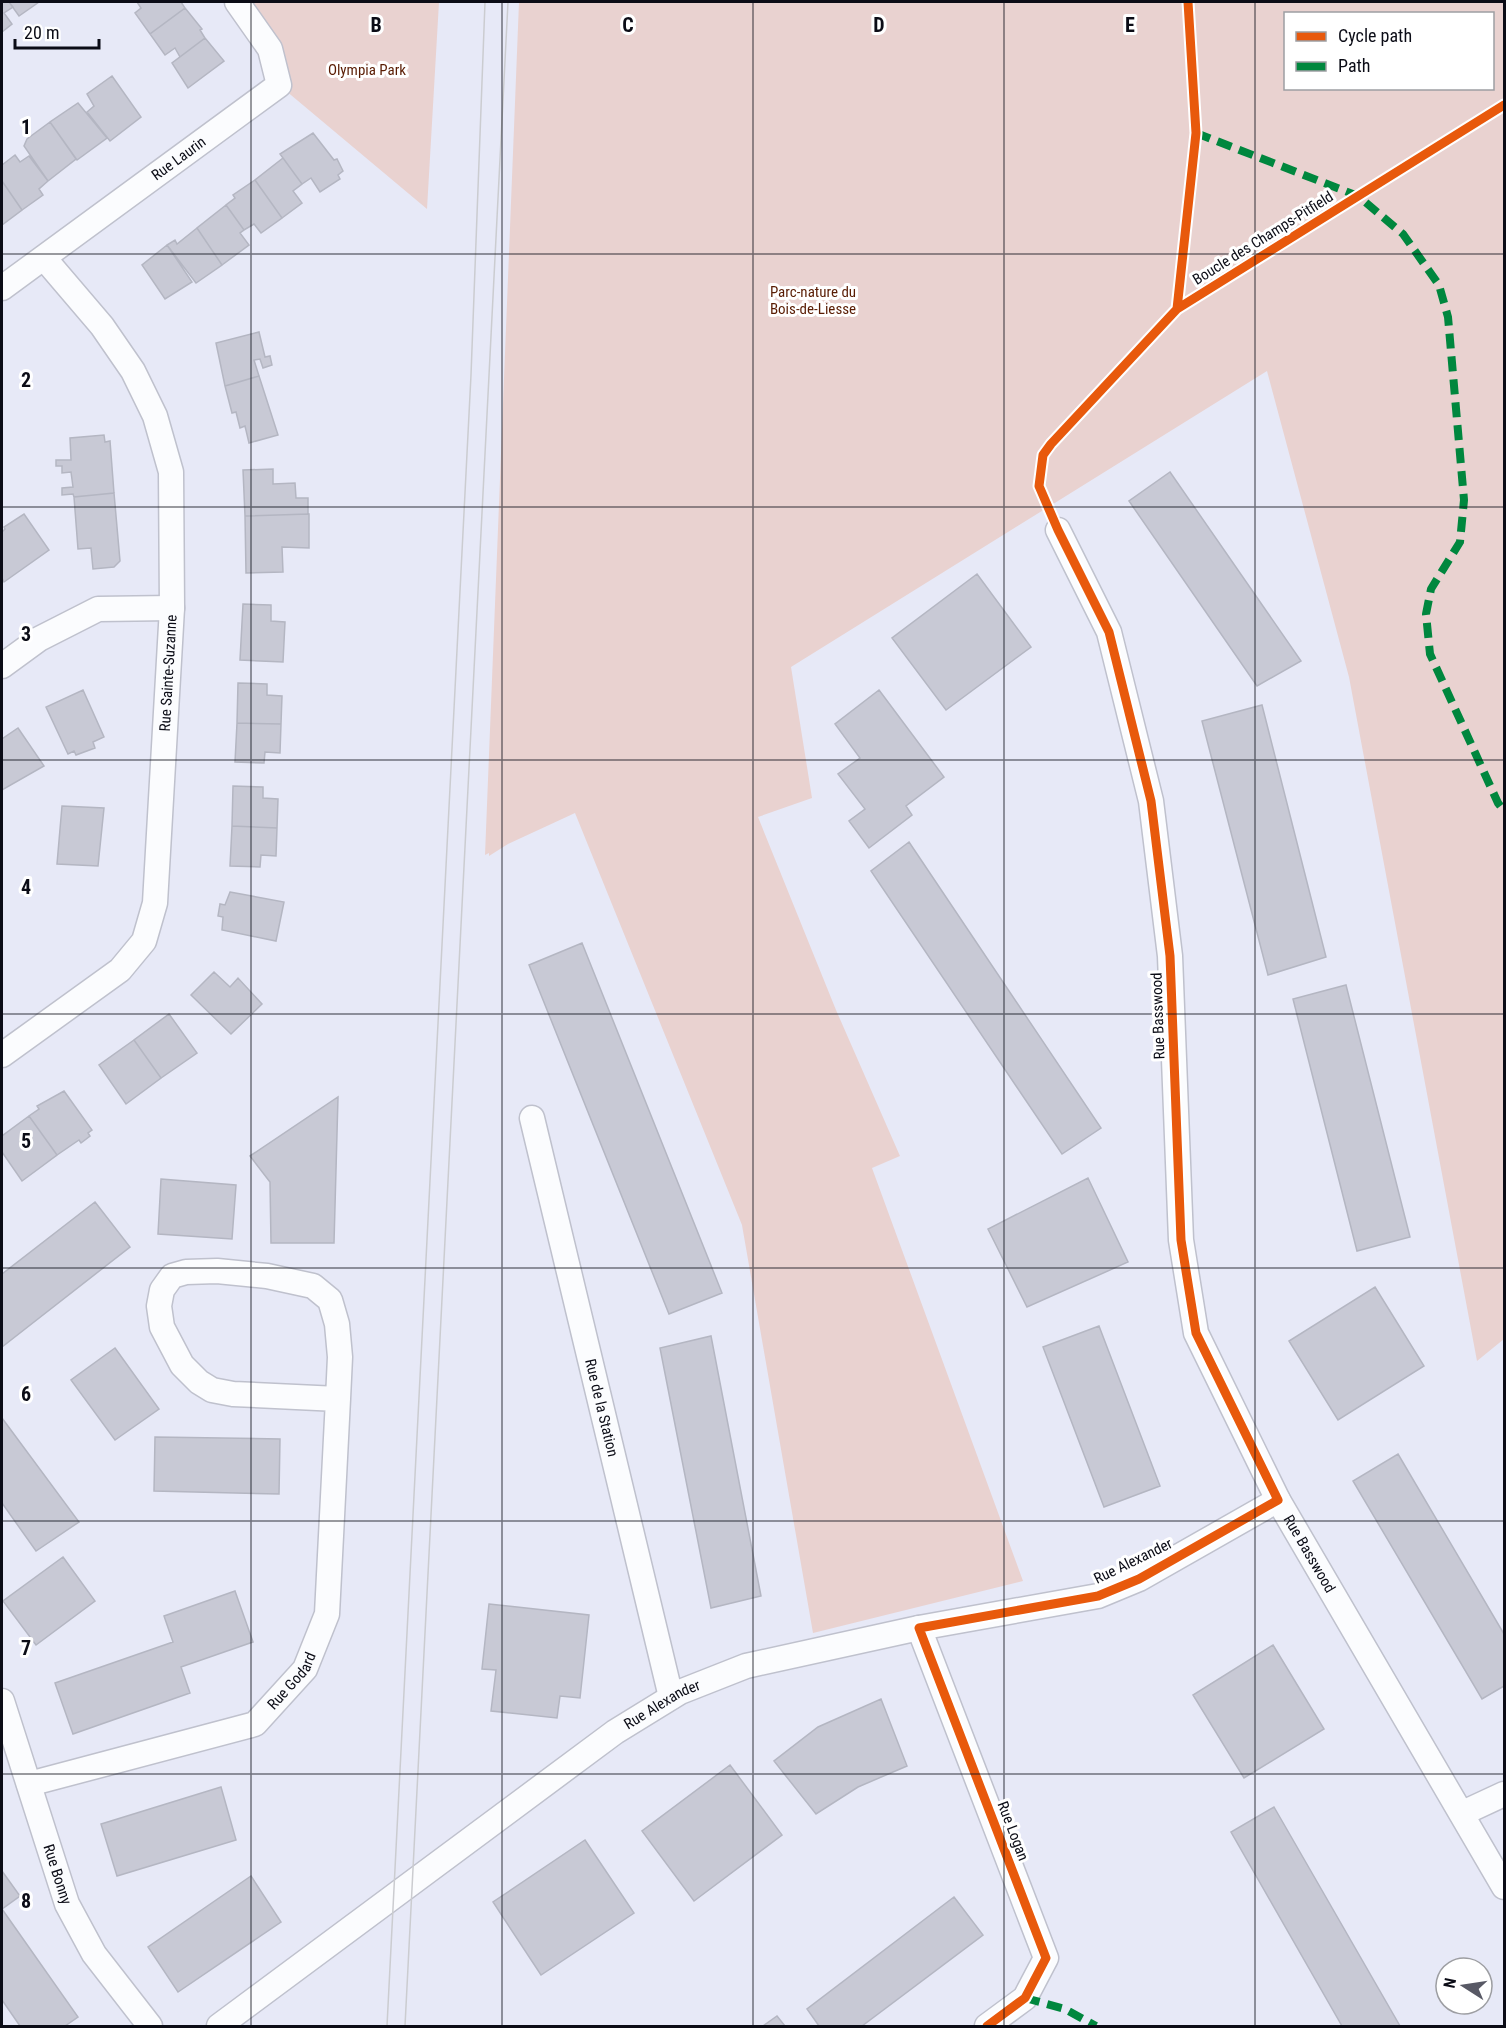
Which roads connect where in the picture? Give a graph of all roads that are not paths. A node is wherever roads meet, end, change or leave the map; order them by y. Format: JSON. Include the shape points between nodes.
{"nodes":[{"id":1,"x":237,"y":2,"type":"edge"},
{"id":2,"x":44,"y":258,"type":"junction"},
{"id":3,"x":2,"y":288,"type":"edge"},
{"id":4,"x":1058,"y":530,"type":"dead end"},
{"id":5,"x":172,"y":608,"type":"junction"},
{"id":6,"x":2,"y":666,"type":"edge"},
{"id":7,"x":2,"y":1055,"type":"edge"},
{"id":8,"x":532,"y":1118,"type":"dead end"},
{"id":9,"x":338,"y":1399,"type":"junction"},
{"id":10,"x":1278,"y":1500,"type":"junction"},
{"id":11,"x":919,"y":1628,"type":"junction"},
{"id":12,"x":671,"y":1697,"type":"junction"},
{"id":13,"x":2,"y":1701,"type":"edge"},
{"id":14,"x":29,"y":1784,"type":"junction"},
{"id":15,"x":1504,"y":1794,"type":"edge"},
{"id":16,"x":1463,"y":1813,"type":"junction"},
{"id":17,"x":1504,"y":1887,"type":"edge"},
{"id":18,"x":150,"y":2026,"type":"edge"},
{"id":19,"x":219,"y":2026,"type":"edge"},
{"id":20,"x":987,"y":2026,"type":"edge"}],
"edges":[{"from":1,"to":2,"type":"street","name":"Rue Laurin","via":[[270,49],[279,86]]},
{"from":2,"to":3,"type":"street","name":"Rue Laurin"},
{"from":2,"to":5,"type":"street","name":"Rue Sainte-Suzanne","via":[[102,326],[133,371],[155,416],[171,472]]},
{"from":4,"to":10,"type":"street","name":"Rue Basswood","via":[[1109,632],[1151,801],[1170,956],[1181,1240],[1196,1333]]},
{"from":5,"to":6,"type":"street","via":[[98,609],[39,639]]},
{"from":5,"to":7,"type":"street","name":"Rue Sainte-Suzanne","via":[[155,903],[144,940],[120,970]]},
{"from":8,"to":12,"type":"street","name":"Rue de la Station"},
{"from":9,"to":9,"type":"street","name":"Rue Godard","via":[[340,1357],[336,1324],[330,1300],[313,1286],[267,1276],[186,1272],[172,1276],[162,1290],[162,1327],[182,1365],[199,1382],[212,1390],[233,1394]]},
{"from":9,"to":14,"type":"street","name":"Rue Godard","via":[[327,1614],[305,1670],[255,1724]]},
{"from":10,"to":11,"type":"street","name":"Rue Alexander","via":[[1139,1579],[1098,1596]]},
{"from":10,"to":16,"type":"street","name":"Rue Basswood"},
{"from":11,"to":12,"type":"street","name":"Rue Alexander","via":[[746,1666]]},
{"from":11,"to":20,"type":"street","name":"Rue Logan","via":[[1046,1958],[1025,1998]]},
{"from":12,"to":19,"type":"street","name":"Rue Alexander","via":[[615,1732]]},
{"from":13,"to":14,"type":"street","name":"Rue Bonny"},
{"from":14,"to":18,"type":"street","name":"Rue Bonny","via":[[67,1904],[94,1954]]},
{"from":15,"to":16,"type":"street"},
{"from":16,"to":17,"type":"street","name":"Rue Basswood"}]}
